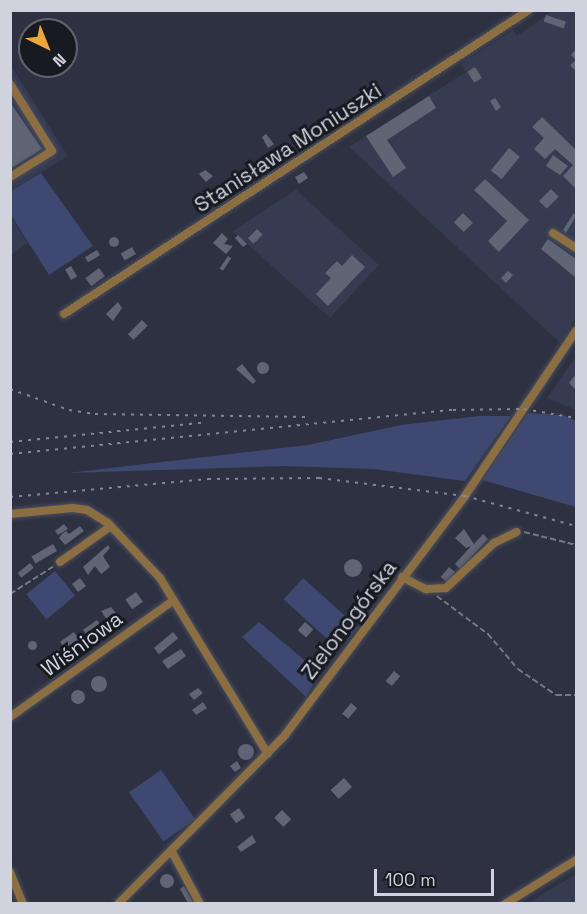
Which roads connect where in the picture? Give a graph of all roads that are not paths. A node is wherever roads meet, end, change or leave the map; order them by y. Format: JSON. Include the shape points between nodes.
{"nodes":[{"id":1,"x":529,"y":10,"type":"edge"},
{"id":2,"x":10,"y":84,"type":"edge"},
{"id":3,"x":10,"y":177,"type":"edge"},
{"id":4,"x":553,"y":232,"type":"dead end"},
{"id":5,"x":576,"y":248,"type":"edge"},
{"id":6,"x":64,"y":314,"type":"dead end"},
{"id":7,"x":576,"y":331,"type":"edge"},
{"id":8,"x":10,"y":514,"type":"edge"},
{"id":9,"x":111,"y":526,"type":"junction"},
{"id":10,"x":517,"y":532,"type":"road end"},
{"id":11,"x":60,"y":562,"type":"road end"},
{"id":12,"x":402,"y":577,"type":"junction"},
{"id":13,"x":174,"y":600,"type":"junction"},
{"id":14,"x":10,"y":717,"type":"edge"},
{"id":15,"x":268,"y":754,"type":"junction"},
{"id":16,"x":172,"y":852,"type":"junction"},
{"id":17,"x":576,"y":860,"type":"edge"},
{"id":18,"x":10,"y":872,"type":"edge"},
{"id":19,"x":23,"y":903,"type":"edge"},
{"id":20,"x":118,"y":903,"type":"edge"},
{"id":21,"x":200,"y":903,"type":"edge"},
{"id":22,"x":505,"y":903,"type":"edge"}],
"edges":[{"from":1,"to":6,"type":"street","name":"Stanisława Moniuszki"},
{"from":2,"to":3,"type":"street","via":[[52,151]]},
{"from":4,"to":5,"type":"street"},
{"from":7,"to":12,"type":"street","name":"Zielonogórska","via":[[465,496]]},
{"from":8,"to":9,"type":"street","via":[[73,508],[97,514]]},
{"from":9,"to":11,"type":"street"},
{"from":9,"to":13,"type":"street","via":[[160,578]]},
{"from":10,"to":12,"type":"street","via":[[494,543],[452,585],[426,589]]},
{"from":12,"to":15,"type":"street","name":"Zielonogórska"},
{"from":13,"to":14,"type":"street","name":"Wiśniowa"},
{"from":13,"to":15,"type":"street"},
{"from":15,"to":16,"type":"street","name":"Zielonogórska"},
{"from":16,"to":20,"type":"street","name":"Zielonogórska"},
{"from":16,"to":21,"type":"street"},
{"from":17,"to":22,"type":"street"},
{"from":18,"to":19,"type":"street"}]}
